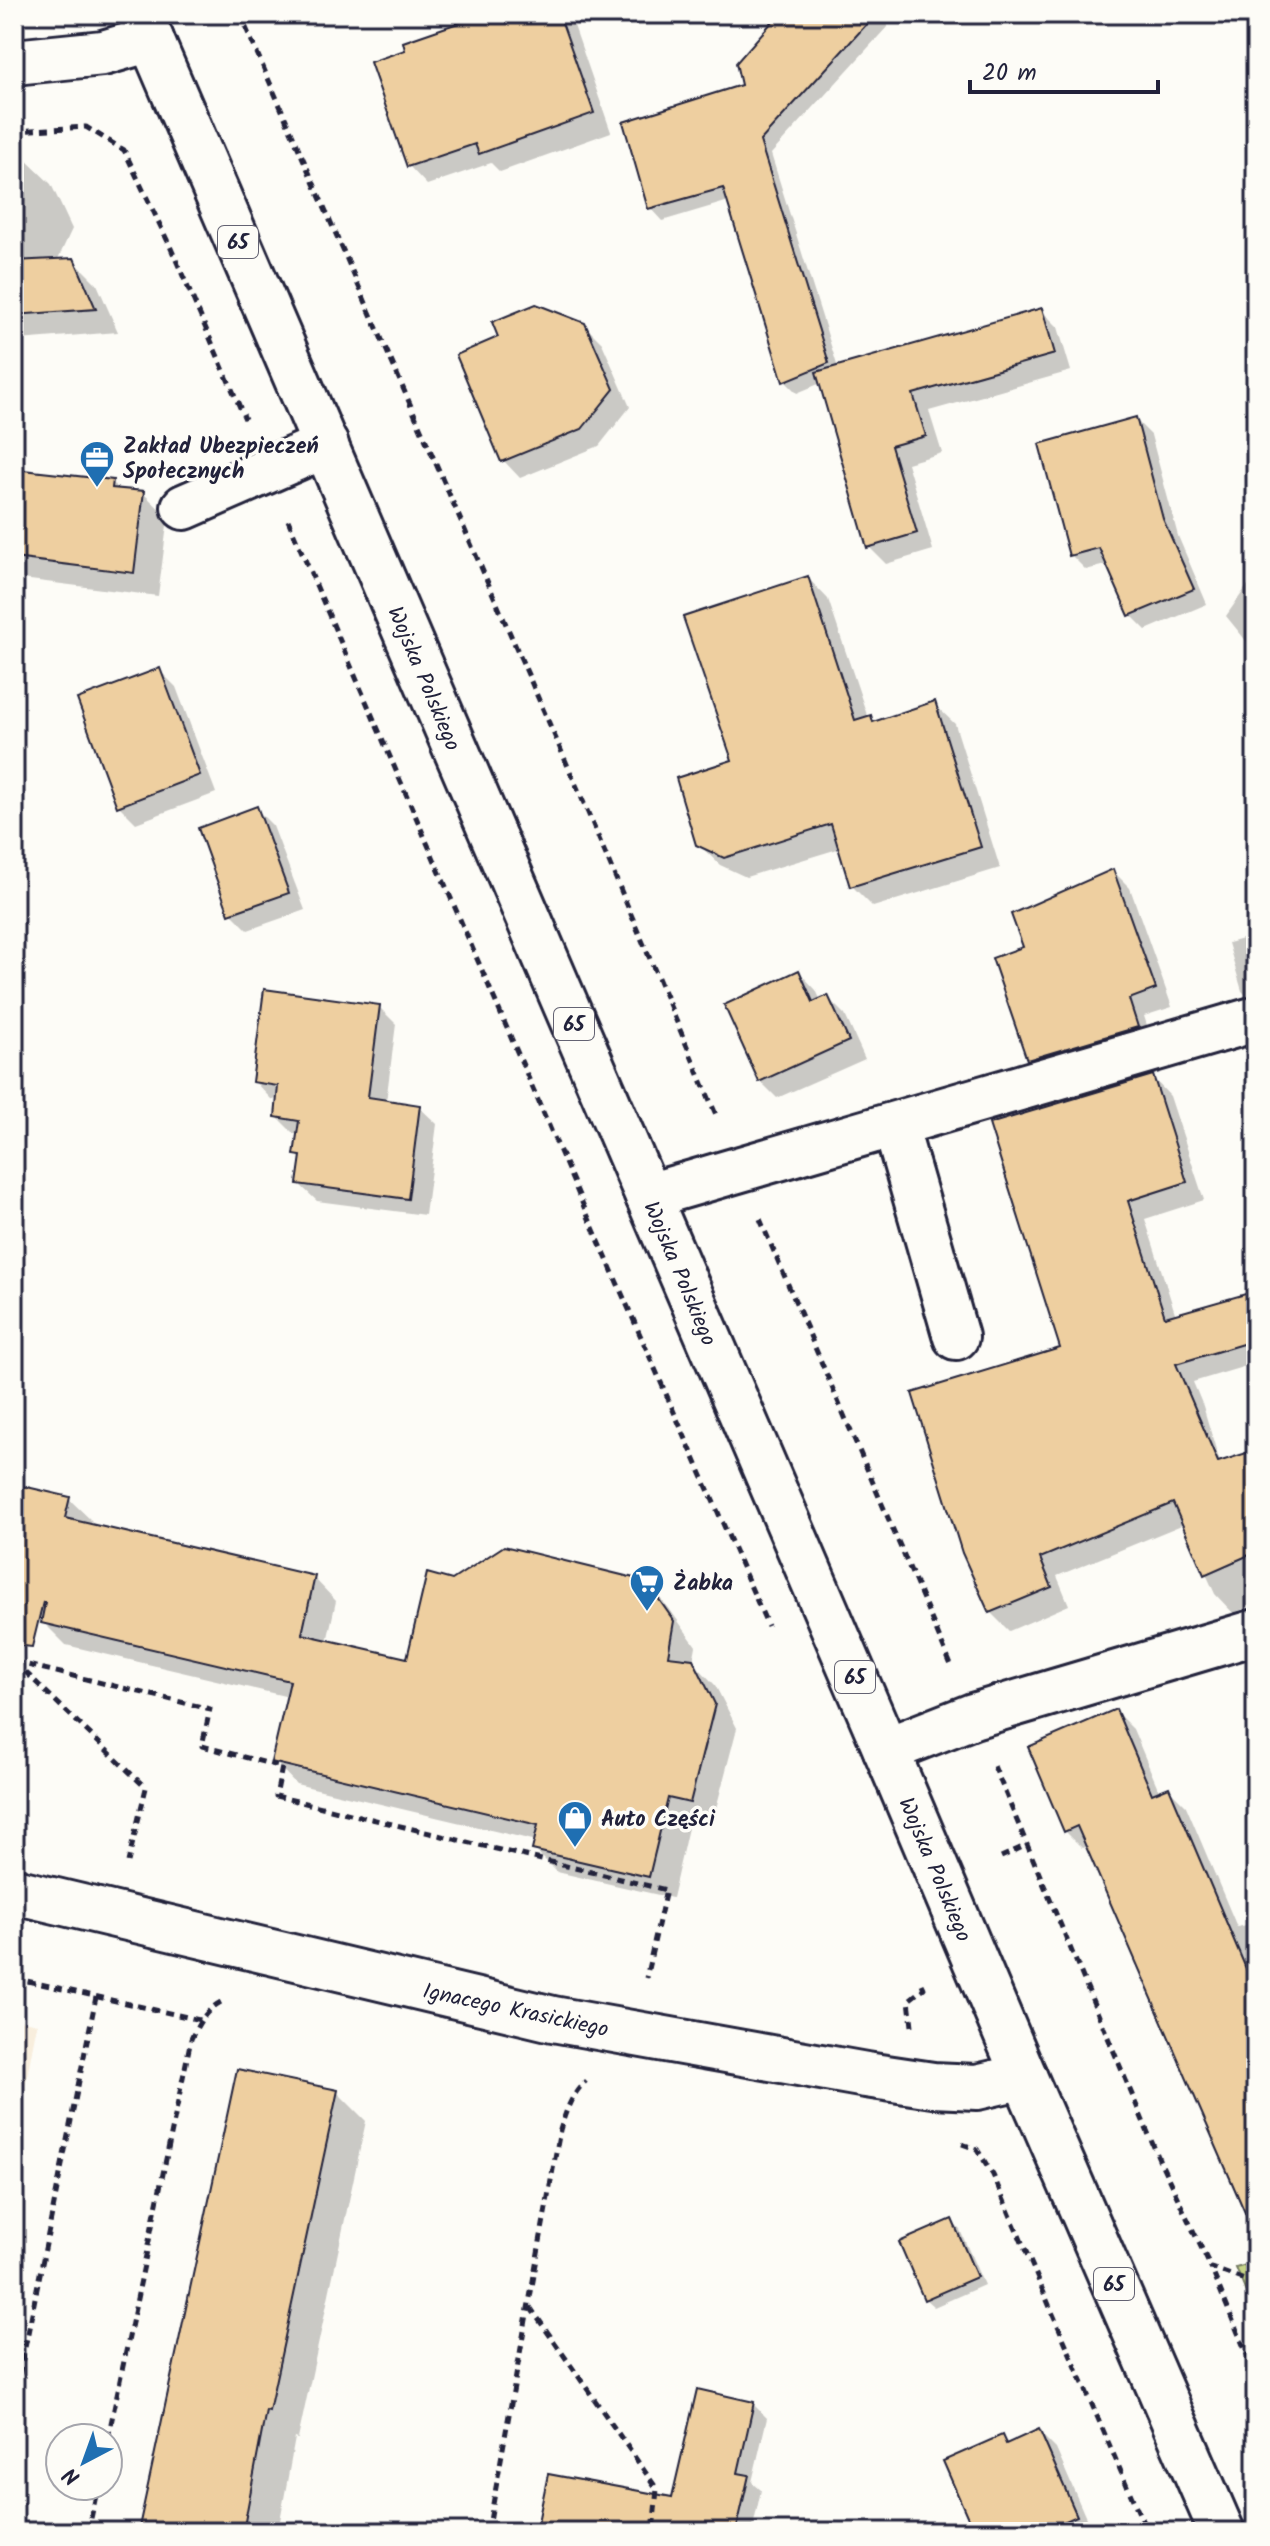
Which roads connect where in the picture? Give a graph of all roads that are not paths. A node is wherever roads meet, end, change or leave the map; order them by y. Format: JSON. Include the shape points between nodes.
{"nodes":[{"id":1,"x":145,"y":27,"type":"edge"},
{"id":2,"x":14,"y":62,"type":"edge"},
{"id":3,"x":326,"y":445,"type":"junction"},
{"id":4,"x":184,"y":507,"type":"dead end"},
{"id":5,"x":1256,"y":1019,"type":"edge"},
{"id":6,"x":895,"y":1125,"type":"junction"},
{"id":7,"x":648,"y":1196,"type":"junction"},
{"id":8,"x":956,"y":1337,"type":"dead end"},
{"id":9,"x":1256,"y":1632,"type":"edge"},
{"id":10,"x":886,"y":1750,"type":"junction"},
{"id":11,"x":14,"y":1891,"type":"edge"},
{"id":12,"x":1024,"y":2076,"type":"junction"},
{"id":13,"x":1222,"y":2532,"type":"edge"}],
"edges":[{"from":1,"to":2,"type":"main road","via":[[103,53]]},
{"from":1,"to":3,"type":"main road","name":"Wojska Polskiego","number":"65"},
{"from":3,"to":4,"type":"main road"},
{"from":3,"to":7,"type":"main road","name":"Wojska Polskiego","number":"65"},
{"from":5,"to":6,"type":"main road"},
{"from":6,"to":7,"type":"main road"},
{"from":6,"to":8,"type":"main road"},
{"from":7,"to":10,"type":"main road","name":"Wojska Polskiego","number":"65"},
{"from":9,"to":10,"type":"main road","via":[[973,1716]]},
{"from":10,"to":12,"type":"main road","name":"Wojska Polskiego","number":"65"},
{"from":11,"to":12,"type":"main road","name":"Ignacego Krasickiego","via":[[553,2019],[933,2085],[977,2087]]},
{"from":12,"to":13,"type":"main road","name":"Wojska Polskiego","number":"65"}]}
